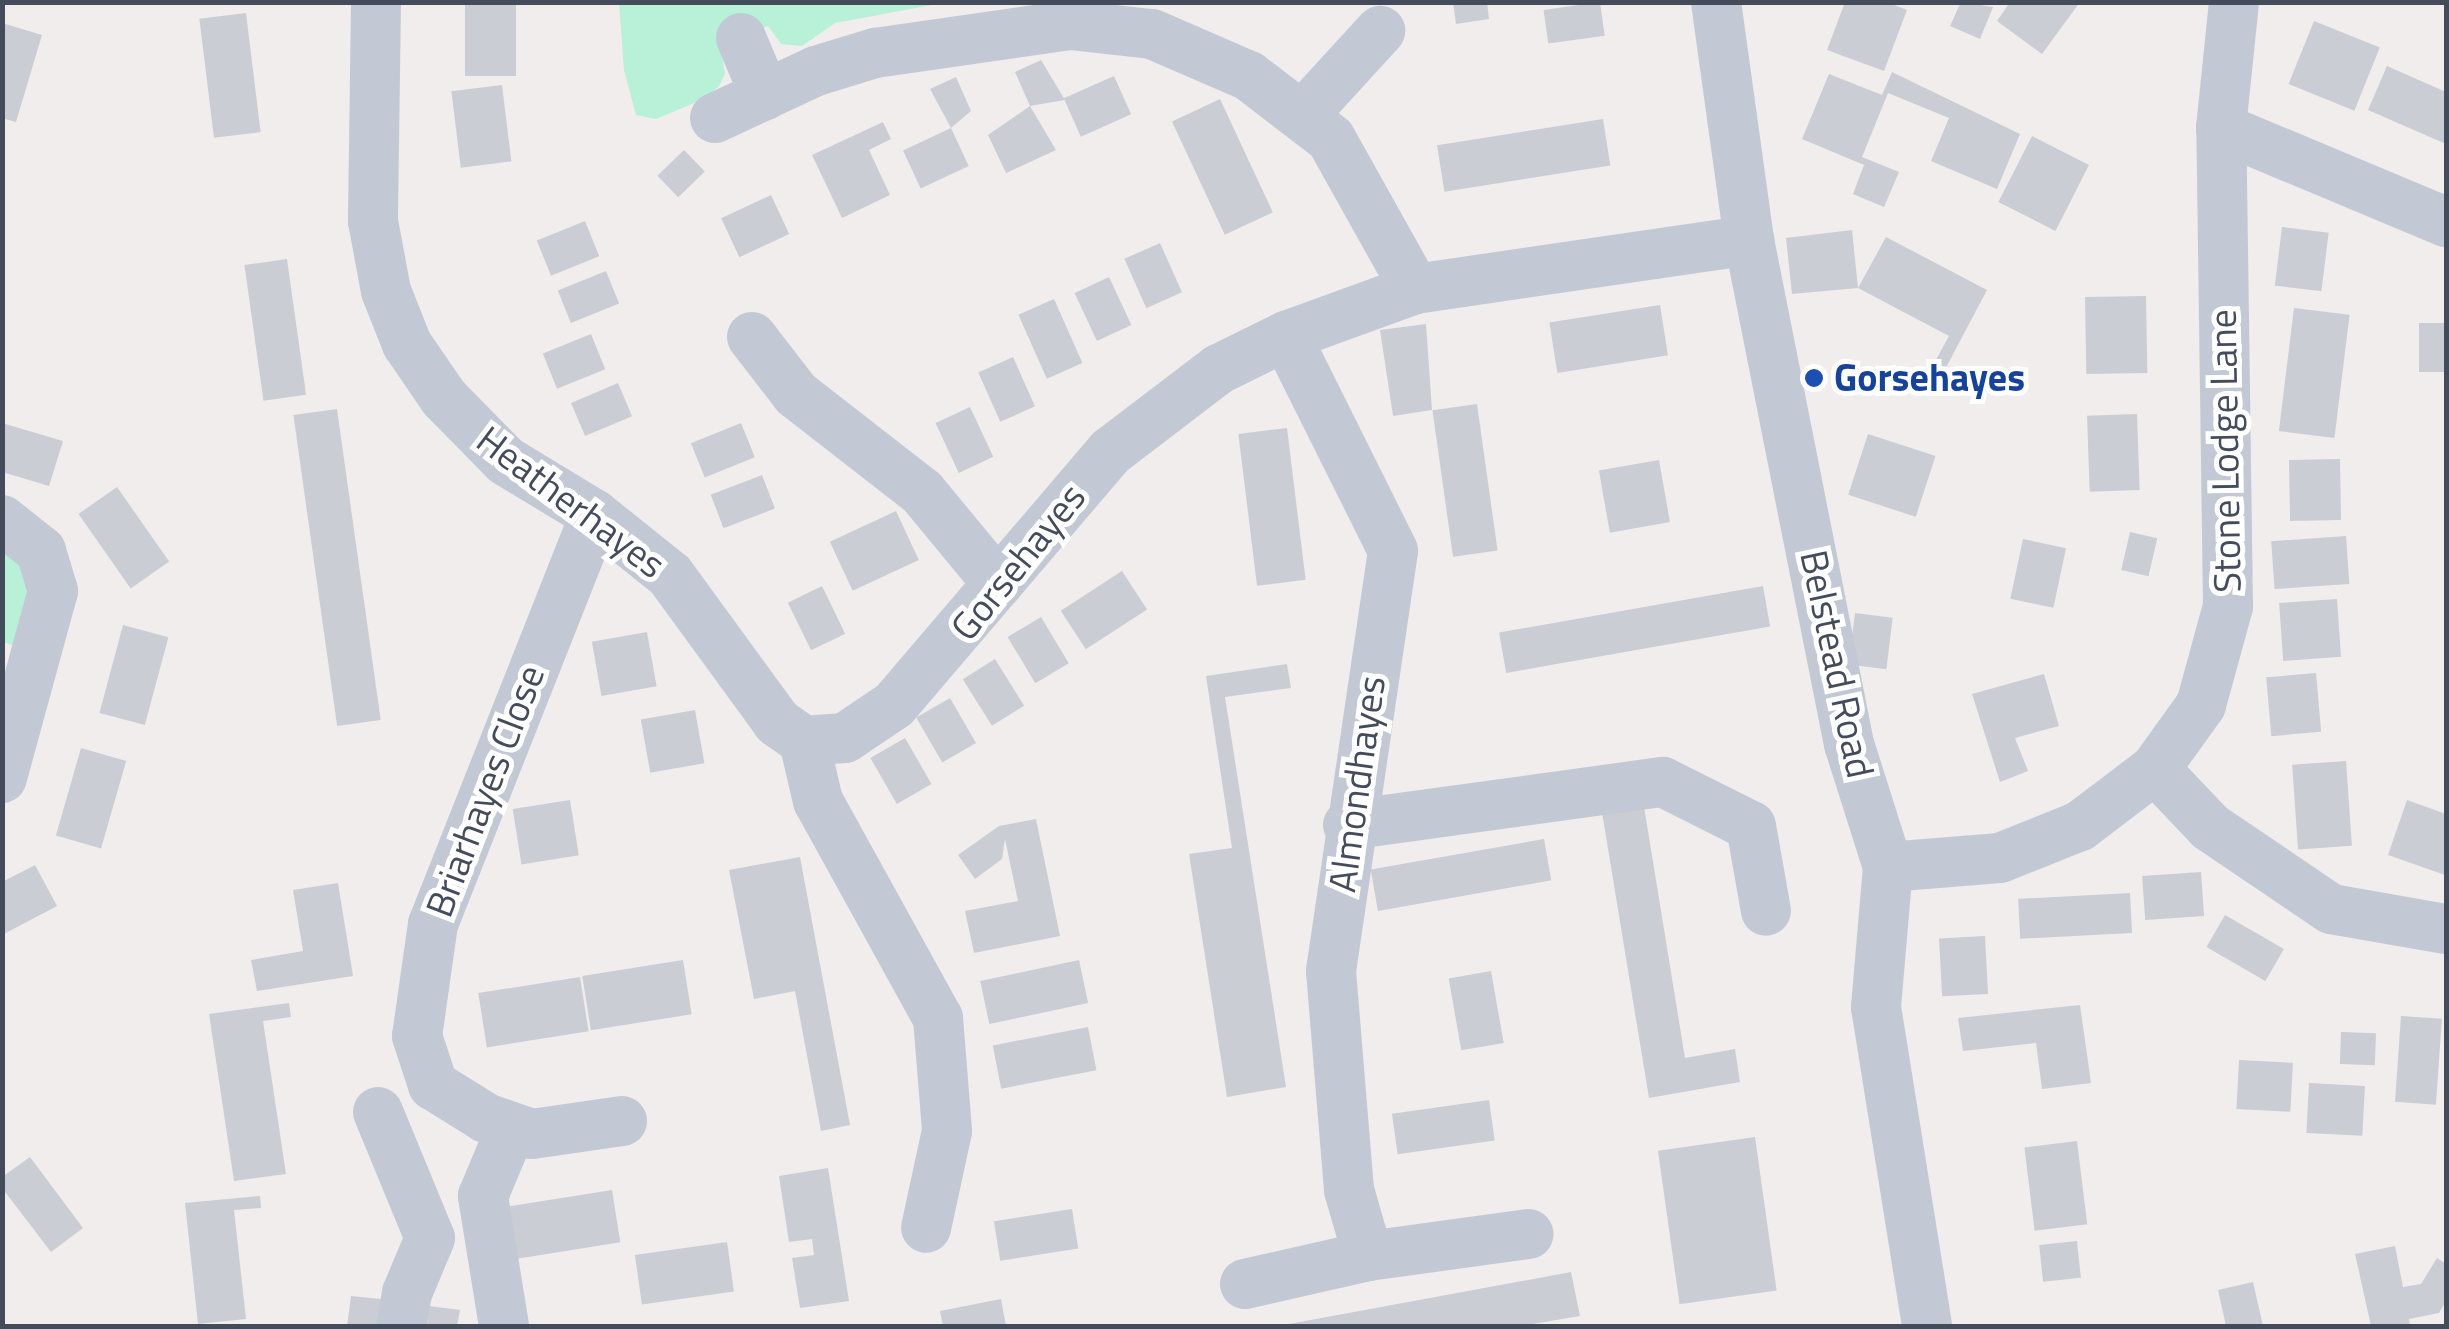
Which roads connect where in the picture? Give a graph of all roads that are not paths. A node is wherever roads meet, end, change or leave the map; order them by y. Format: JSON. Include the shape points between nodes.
{"nodes":[{"id":1,"x":376,"y":2,"type":"edge"},
{"id":2,"x":1716,"y":2,"type":"edge"},
{"id":3,"x":2234,"y":2,"type":"edge"},
{"id":4,"x":1380,"y":32,"type":"dead end"},
{"id":5,"x":741,"y":38,"type":"dead end"},
{"id":6,"x":765,"y":95,"type":"junction"},
{"id":7,"x":1304,"y":114,"type":"junction"},
{"id":8,"x":715,"y":118,"type":"dead end"},
{"id":9,"x":2221,"y":128,"type":"junction"},
{"id":10,"x":2446,"y":222,"type":"edge"},
{"id":11,"x":1750,"y":240,"type":"junction"},
{"id":12,"x":1414,"y":289,"type":"junction"},
{"id":13,"x":1286,"y":336,"type":"junction"},
{"id":14,"x":752,"y":337,"type":"dead end"},
{"id":15,"x":594,"y":515,"type":"junction"},
{"id":16,"x":2,"y":520,"type":"edge"},
{"id":17,"x":998,"y":584,"type":"junction"},
{"id":18,"x":804,"y":740,"type":"junction"},
{"id":19,"x":2155,"y":769,"type":"junction"},
{"id":20,"x":2,"y":778,"type":"edge"},
{"id":21,"x":1348,"y":825,"type":"junction"},
{"id":22,"x":1888,"y":867,"type":"junction"},
{"id":23,"x":1766,"y":911,"type":"dead end"},
{"id":24,"x":2446,"y":929,"type":"edge"},
{"id":25,"x":427,"y":1076,"type":"junction"},
{"id":26,"x":622,"y":1121,"type":"dead end"},
{"id":27,"x":512,"y":1129,"type":"junction"},
{"id":28,"x":926,"y":1228,"type":"dead end"},
{"id":29,"x":1529,"y":1234,"type":"dead end"},
{"id":30,"x":1368,"y":1256,"type":"junction"},
{"id":31,"x":1245,"y":1284,"type":"dead end"},
{"id":32,"x":401,"y":1326,"type":"edge"},
{"id":33,"x":504,"y":1326,"type":"edge"},
{"id":34,"x":1926,"y":1326,"type":"edge"}],
"edges":[{"from":1,"to":15,"type":"street","name":"Heatherhayes","via":[[373,221],[396,320],[444,398],[485,442]]},
{"from":2,"to":11,"type":"street","name":"Belstead Road"},
{"from":3,"to":9,"type":"street","name":"Stone Lodge Lane"},
{"from":4,"to":7,"type":"street"},
{"from":5,"to":6,"type":"street"},
{"from":6,"to":7,"type":"street","via":[[875,54],[1099,24],[1201,52]]},
{"from":6,"to":8,"type":"street"},
{"from":7,"to":12,"type":"street","via":[[1344,155]]},
{"from":9,"to":10,"type":"street"},
{"from":9,"to":19,"type":"street","name":"Stone Lodge Lane","via":[[2228,606],[2200,705]]},
{"from":11,"to":12,"type":"street","name":"Gorsehayes"},
{"from":11,"to":22,"type":"street","name":"Belstead Road","via":[[1850,744]]},
{"from":12,"to":13,"type":"street","name":"Gorsehayes"},
{"from":13,"to":17,"type":"street","name":"Gorsehayes","via":[[1219,369],[1110,452]]},
{"from":13,"to":21,"type":"street","name":"Almondhayes","via":[[1394,551]]},
{"from":14,"to":17,"type":"street","via":[[796,394],[922,492]]},
{"from":15,"to":18,"type":"street","name":"Heatherhayes","via":[[670,575],[777,722]]},
{"from":15,"to":25,"type":"street","name":"Briarhayes Close","via":[[433,924],[418,1020]]},
{"from":16,"to":20,"type":"street","via":[[41,551],[53,592]]},
{"from":17,"to":18,"type":"street","name":"Gorsehayes","via":[[933,666],[883,715],[845,738]]},
{"from":18,"to":28,"type":"street","via":[[818,801],[938,1018],[947,1131]]},
{"from":19,"to":22,"type":"street","name":"Stone Lodge Lane","via":[[2080,826],[2000,858]]},
{"from":19,"to":24,"type":"street","via":[[2210,827],[2331,909]]},
{"from":21,"to":23,"type":"street","via":[[1663,782],[1751,826]]},
{"from":21,"to":30,"type":"street","name":"Almondhayes","via":[[1331,972],[1349,1190]]},
{"from":22,"to":34,"type":"street","name":"Belstead Road","via":[[1876,1006]]},
{"from":25,"to":27,"type":"street","via":[[458,1106]]},
{"from":25,"to":32,"type":"street","via":[[365,1122],[430,1238]]},
{"from":26,"to":27,"type":"street","via":[[544,1134]]},
{"from":27,"to":33,"type":"street","via":[[483,1196]]},
{"from":29,"to":30,"type":"street"},
{"from":30,"to":31,"type":"street"}]}
